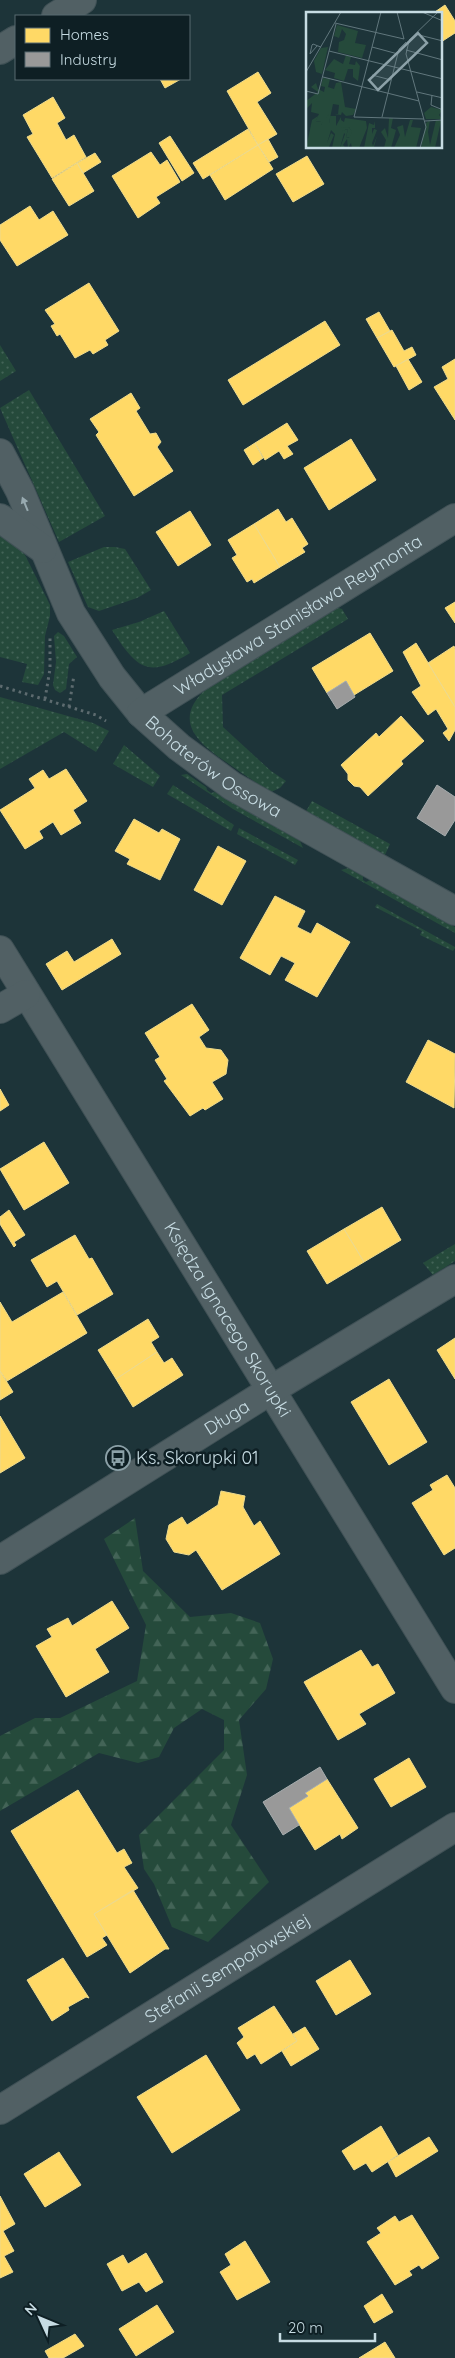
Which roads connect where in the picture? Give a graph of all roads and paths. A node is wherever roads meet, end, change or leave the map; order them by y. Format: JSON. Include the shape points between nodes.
{"nodes":[{"id":1,"x":82,"y":0,"type":"edge"},
{"id":2,"x":58,"y":15,"type":"edge"},
{"id":3,"x":15,"y":41,"type":"edge"},
{"id":4,"x":0,"y":50,"type":"edge"},
{"id":5,"x":0,"y":453,"type":"edge"},
{"id":6,"x":0,"y":518,"type":"edge"},
{"id":7,"x":455,"y":518,"type":"edge"},
{"id":8,"x":44,"y":549,"type":"junction"},
{"id":9,"x":71,"y":613,"type":"junction"},
{"id":10,"x":75,"y":672,"type":"dead end"},
{"id":11,"x":0,"y":686,"type":"edge"},
{"id":12,"x":69,"y":707,"type":"dead end"},
{"id":13,"x":141,"y":713,"type":"junction"},
{"id":14,"x":455,"y":911,"type":"edge"},
{"id":15,"x":0,"y":950,"type":"edge"},
{"id":16,"x":26,"y":994,"type":"junction"},
{"id":17,"x":0,"y":1009,"type":"edge"},
{"id":18,"x":455,"y":1279,"type":"edge"},
{"id":19,"x":271,"y":1390,"type":"junction"},
{"id":20,"x":0,"y":1560,"type":"edge"},
{"id":21,"x":455,"y":1689,"type":"edge"},
{"id":22,"x":455,"y":1827,"type":"edge"},
{"id":23,"x":0,"y":2110,"type":"edge"}],
"edges":[{"from":1,"to":2,"type":"street"},
{"from":3,"to":4,"type":"street"},
{"from":8,"to":5,"type":"street","name":"Bohaterów Ossowa","one_way":true},
{"from":6,"to":8,"type":"street"},
{"from":7,"to":13,"type":"street","name":"Władysława Stanisława Reymonta"},
{"from":8,"to":9,"type":"street","name":"Bohaterów Ossowa"},
{"from":9,"to":11,"type":"path","via":[[52,627],[46,700]]},
{"from":9,"to":13,"type":"street","name":"Bohaterów Ossowa","via":[[112,677]]},
{"from":10,"to":12,"type":"path"},
{"from":13,"to":14,"type":"street","name":"Bohaterów Ossowa","via":[[185,752],[232,786]]},
{"from":15,"to":16,"type":"street","name":"Księdza Ignacego Skorupki"},
{"from":16,"to":17,"type":"street"},
{"from":16,"to":19,"type":"street","name":"Księdza Ignacego Skorupki"},
{"from":18,"to":19,"type":"street","name":"Długa"},
{"from":19,"to":20,"type":"street","name":"Długa"},
{"from":19,"to":21,"type":"street","name":"Księdza Ignacego Skorupki"},
{"from":22,"to":23,"type":"street","name":"Stefanii Sempołowskiej"}]}
